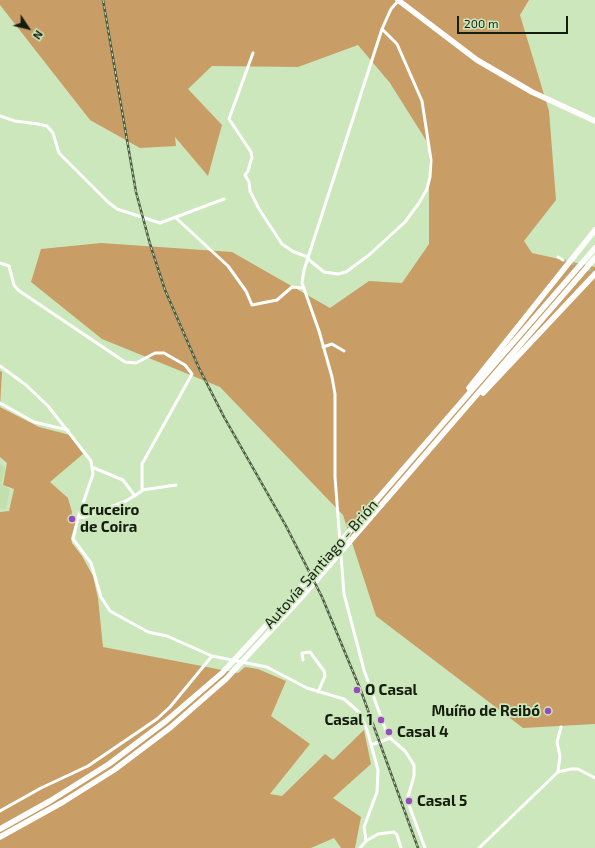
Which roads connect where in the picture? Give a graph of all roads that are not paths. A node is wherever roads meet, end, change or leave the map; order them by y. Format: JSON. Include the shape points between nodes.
{"nodes":[{"id":1,"x":399,"y":0,"type":"edge"},
{"id":2,"x":382,"y":29,"type":"junction"},
{"id":3,"x":253,"y":53,"type":"dead end"},
{"id":4,"x":0,"y":116,"type":"edge"},
{"id":5,"x":595,"y":121,"type":"edge"},
{"id":6,"x":224,"y":199,"type":"dead end"},
{"id":7,"x":176,"y":218,"type":"junction"},
{"id":8,"x":595,"y":230,"type":"edge"},
{"id":9,"x":595,"y":248,"type":"edge"},
{"id":10,"x":558,"y":257,"type":"dead end"},
{"id":11,"x":308,"y":258,"type":"junction"},
{"id":12,"x":595,"y":258,"type":"edge"},
{"id":13,"x":563,"y":260,"type":"tunnel mouth"},
{"id":14,"x":0,"y":264,"type":"edge"},
{"id":15,"x":595,"y":274,"type":"edge"},
{"id":16,"x":303,"y":288,"type":"junction"},
{"id":17,"x":323,"y":346,"type":"junction"},
{"id":18,"x":344,"y":351,"type":"dead end"},
{"id":19,"x":0,"y":366,"type":"edge"},
{"id":20,"x":472,"y":401,"type":"junction"},
{"id":21,"x":0,"y":402,"type":"edge"},
{"id":22,"x":461,"y":403,"type":"junction"},
{"id":23,"x":68,"y":430,"type":"junction"},
{"id":24,"x":94,"y":468,"type":"junction"},
{"id":25,"x":176,"y":485,"type":"dead end"},
{"id":26,"x":142,"y":490,"type":"junction"},
{"id":27,"x":135,"y":496,"type":"junction"},
{"id":28,"x":78,"y":518,"type":"junction"},
{"id":29,"x":212,"y":656,"type":"junction"},
{"id":30,"x":303,"y":660,"type":"dead end"},
{"id":31,"x":318,"y":692,"type":"junction"},
{"id":32,"x":561,"y":727,"type":"dead end"},
{"id":33,"x":390,"y":738,"type":"junction"},
{"id":34,"x":373,"y":745,"type":"junction"},
{"id":35,"x":558,"y":772,"type":"junction"},
{"id":36,"x":595,"y":778,"type":"edge"},
{"id":37,"x":0,"y":811,"type":"edge"},
{"id":38,"x":0,"y":828,"type":"edge"},
{"id":39,"x":0,"y":837,"type":"edge"},
{"id":40,"x":366,"y":841,"type":"junction"},
{"id":41,"x":360,"y":848,"type":"edge"},
{"id":42,"x":401,"y":848,"type":"edge"},
{"id":43,"x":425,"y":848,"type":"edge"},
{"id":44,"x":479,"y":848,"type":"edge"}],
"edges":[{"from":1,"to":2,"type":"street","via":[[391,9]]},
{"from":1,"to":5,"type":"highway","via":[[477,60],[532,92]]},
{"from":2,"to":11,"type":"street"},
{"from":2,"to":11,"type":"street","via":[[397,44],[422,102],[431,160],[427,189],[405,222],[346,272],[324,272]]},
{"from":3,"to":11,"type":"street","via":[[229,119],[252,157],[245,175],[259,209],[282,244]]},
{"from":4,"to":7,"type":"street","via":[[47,126],[53,133],[59,152],[117,209],[156,222]]},
{"from":6,"to":7,"type":"street"},
{"from":7,"to":16,"type":"street","via":[[228,266],[246,291],[252,305],[277,300],[292,287]]},
{"from":8,"to":22,"type":"highway","via":[[465,394]]},
{"from":9,"to":22,"type":"highway","name":"Autovía Santiago - Brión"},
{"from":10,"to":13,"type":"street"},
{"from":11,"to":16,"type":"street"},
{"from":12,"to":20,"type":"highway","name":"Autovía Santiago - Brión"},
{"from":14,"to":26,"type":"street","via":[[9,266],[18,290],[125,362],[136,363],[155,353],[164,353],[185,365],[192,374],[142,464]]},
{"from":15,"to":20,"type":"highway","via":[[486,390]]},
{"from":16,"to":17,"type":"street"},
{"from":17,"to":18,"type":"street","via":[[332,344]]},
{"from":17,"to":33,"type":"street","via":[[335,394],[335,477],[344,594],[364,670]]},
{"from":19,"to":23,"type":"street","via":[[26,385]]},
{"from":20,"to":39,"type":"highway","name":"Autovía Santiago - Brión","via":[[276,626],[226,679],[171,727],[114,770]]},
{"from":21,"to":23,"type":"street","via":[[34,422]]},
{"from":22,"to":38,"type":"highway","name":"Autovía Santiago - Brión","via":[[276,616],[222,673],[166,721],[109,764],[50,801]]},
{"from":23,"to":24,"type":"street"},
{"from":24,"to":27,"type":"street","via":[[123,480]]},
{"from":24,"to":28,"type":"street"},
{"from":25,"to":26,"type":"street"},
{"from":26,"to":27,"type":"street"},
{"from":27,"to":28,"type":"street"},
{"from":28,"to":29,"type":"street","via":[[73,536],[75,543],[91,563],[101,597],[110,611],[148,632],[167,636]]},
{"from":29,"to":31,"type":"street","via":[[266,667]]},
{"from":29,"to":37,"type":"street","via":[[157,719],[88,766]]},
{"from":30,"to":31,"type":"street","via":[[302,653],[310,652],[324,671],[325,676]]},
{"from":31,"to":34,"type":"street","via":[[344,699],[355,708],[364,720]]},
{"from":32,"to":35,"type":"street","via":[[557,742],[560,756]]},
{"from":33,"to":34,"type":"street"},
{"from":33,"to":43,"type":"street","via":[[406,751],[414,765],[408,800]]},
{"from":34,"to":40,"type":"street","via":[[378,778],[377,792],[364,827]]},
{"from":35,"to":36,"type":"street","via":[[578,769]]},
{"from":35,"to":44,"type":"street"},
{"from":40,"to":41,"type":"street"},
{"from":40,"to":42,"type":"street","via":[[378,834],[394,832]]}]}
